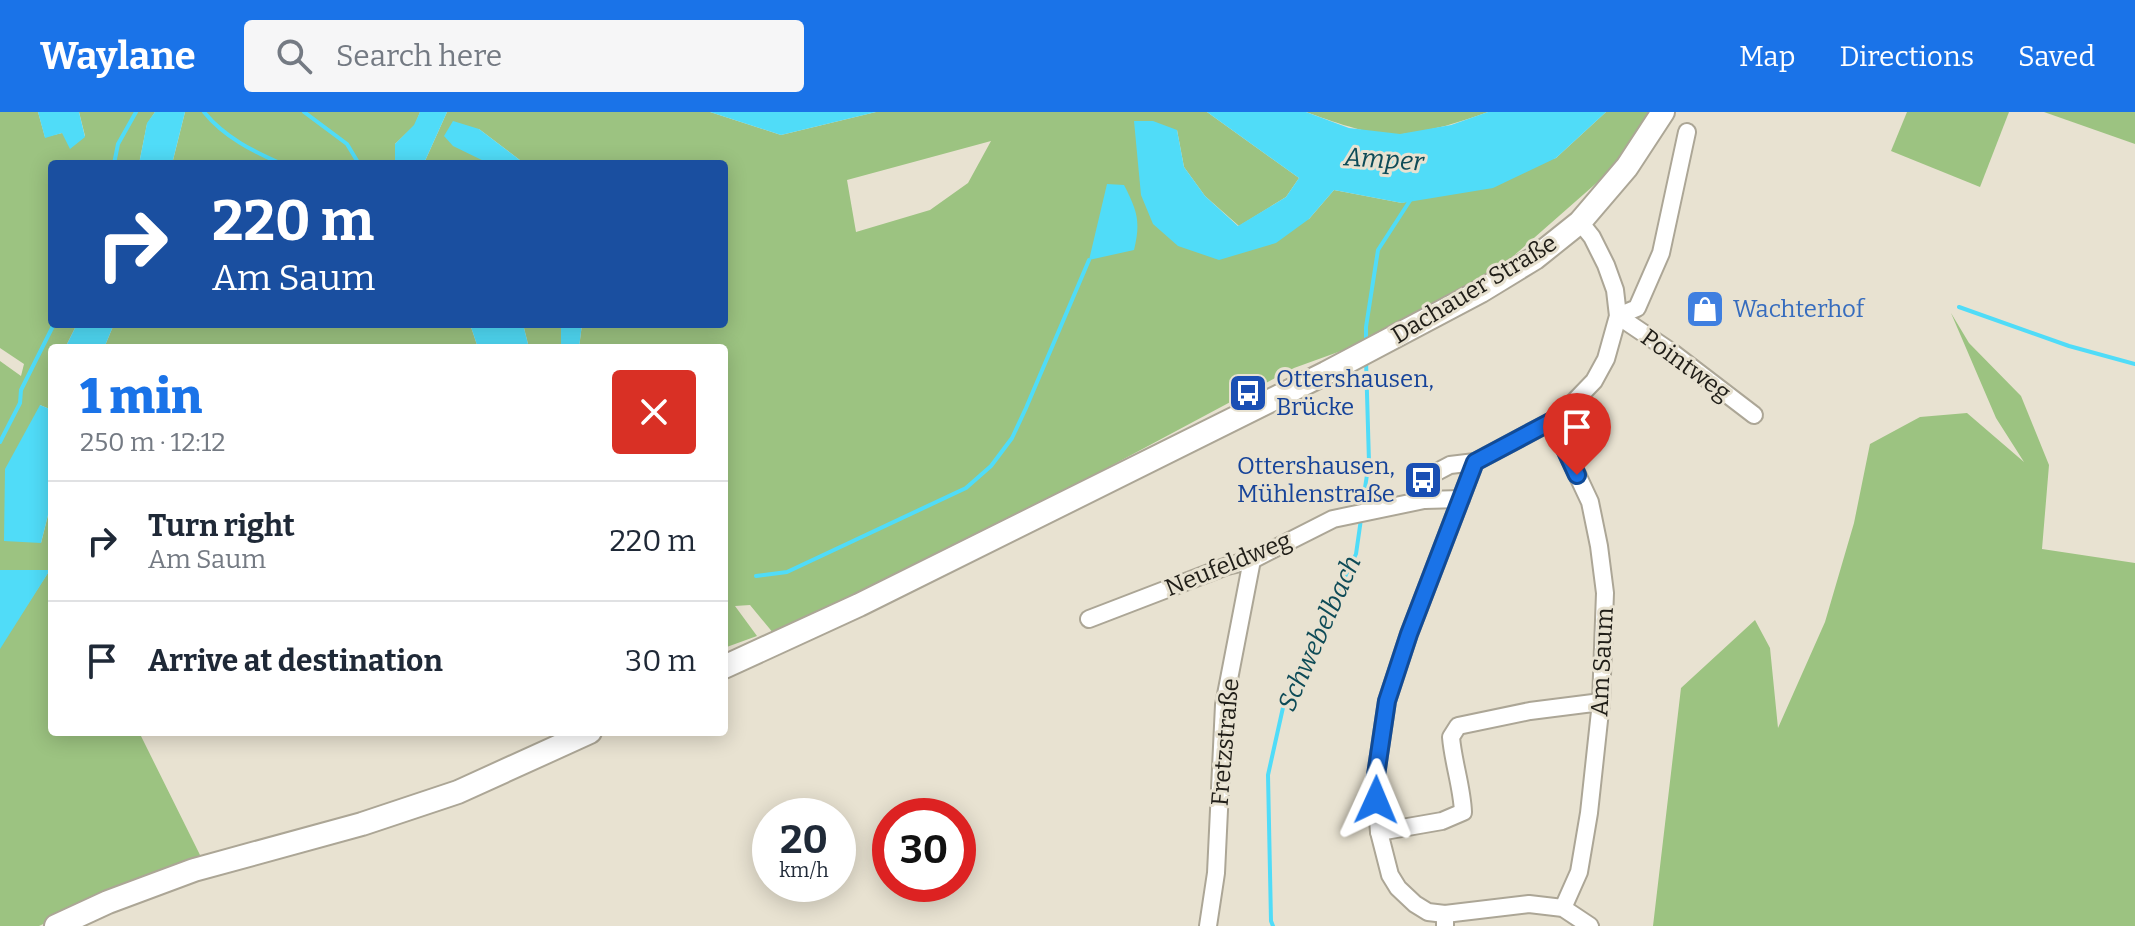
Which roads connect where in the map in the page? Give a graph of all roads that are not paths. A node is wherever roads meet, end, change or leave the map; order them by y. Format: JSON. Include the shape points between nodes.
{"nodes":[{"id":1,"x":1663,"y":112,"type":"edge"},
{"id":2,"x":1687,"y":132,"type":"dead end"},
{"id":3,"x":1580,"y":222,"type":"junction"},
{"id":4,"x":1618,"y":316,"type":"junction"},
{"id":5,"x":1754,"y":415,"type":"dead end"},
{"id":6,"x":1552,"y":421,"type":"junction"},
{"id":7,"x":1475,"y":462,"type":"junction"},
{"id":8,"x":1461,"y":499,"type":"junction"},
{"id":9,"x":1424,"y":500,"type":"junction"},
{"id":10,"x":1252,"y":560,"type":"junction"},
{"id":11,"x":1089,"y":619,"type":"dead end"},
{"id":12,"x":728,"y":665,"type":"edge"},
{"id":13,"x":1601,"y":702,"type":"junction"},
{"id":14,"x":581,"y":736,"type":"edge"},
{"id":15,"x":1379,"y":832,"type":"junction"},
{"id":16,"x":1556,"y":908,"type":"junction"},
{"id":17,"x":1445,"y":920,"type":"edge"},
{"id":18,"x":56,"y":926,"type":"edge"},
{"id":19,"x":1208,"y":926,"type":"edge"},
{"id":20,"x":1555,"y":926,"type":"edge"},
{"id":21,"x":1590,"y":926,"type":"edge"}],
"edges":[{"from":1,"to":3,"type":"main road","name":"Dachauer Straße","via":[[1627,167]]},
{"from":2,"to":4,"type":"street","via":[[1661,253],[1637,308]]},
{"from":3,"to":4,"type":"street","via":[[1606,265]]},
{"from":3,"to":12,"type":"main road","name":"Dachauer Straße","via":[[1535,258],[1364,354]]},
{"from":4,"to":5,"type":"street","name":"Pointweg"},
{"from":4,"to":6,"type":"street","via":[[1594,381]]},
{"from":6,"to":7,"type":"street"},
{"from":6,"to":13,"type":"street","name":"Am Saum","via":[[1590,502],[1599,546],[1605,593]]},
{"from":7,"to":8,"type":"street"},
{"from":7,"to":9,"type":"street","via":[[1450,465],[1431,475]]},
{"from":8,"to":9,"type":"street","name":"Neufeldweg"},
{"from":8,"to":15,"type":"street","via":[[1387,701],[1375,782]]},
{"from":9,"to":10,"type":"street","name":"Neufeldweg","via":[[1333,519]]},
{"from":10,"to":11,"type":"street","name":"Neufeldweg"},
{"from":10,"to":19,"type":"street","name":"Fretzstraße","via":[[1224,705],[1216,873]]},
{"from":13,"to":15,"type":"street","via":[[1458,726],[1451,737],[1463,812]]},
{"from":13,"to":16,"type":"street","name":"Am Saum","via":[[1579,872]]},
{"from":14,"to":18,"type":"main road","via":[[458,792],[194,870]]},
{"from":15,"to":17,"type":"street","via":[[1398,888]]},
{"from":16,"to":17,"type":"street","via":[[1529,904]]},
{"from":16,"to":20,"type":"street"},
{"from":16,"to":21,"type":"street"}]}
